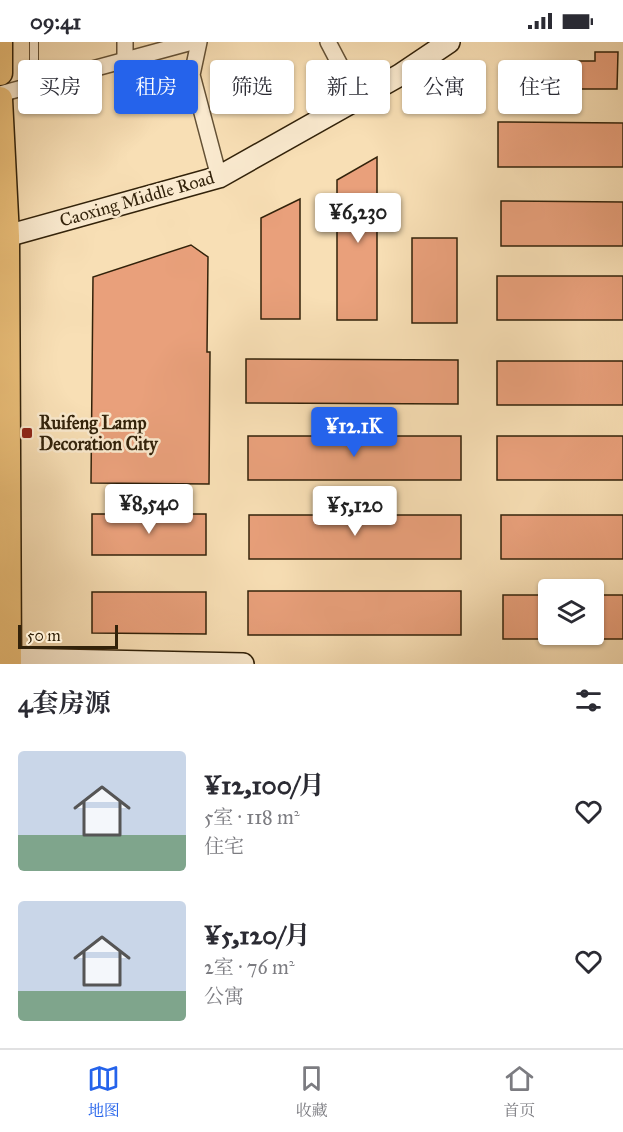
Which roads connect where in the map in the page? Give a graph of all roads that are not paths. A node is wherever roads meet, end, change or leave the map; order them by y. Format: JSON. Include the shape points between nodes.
{"nodes":[{"id":1,"x":0,"y":42,"type":"edge"},
{"id":2,"x":34,"y":42,"type":"edge"},
{"id":3,"x":125,"y":42,"type":"edge"},
{"id":4,"x":192,"y":42,"type":"edge"},
{"id":5,"x":199,"y":42,"type":"edge"},
{"id":6,"x":328,"y":42,"type":"edge"},
{"id":7,"x":449,"y":42,"type":"edge"},
{"id":8,"x":34,"y":60,"type":"edge"},
{"id":9,"x":125,"y":60,"type":"edge"},
{"id":10,"x":129,"y":60,"type":"edge"},
{"id":11,"x":337,"y":60,"type":"edge"},
{"id":12,"x":0,"y":73,"type":"edge"},
{"id":13,"x":390,"y":81,"type":"edge"},
{"id":14,"x":18,"y":91,"type":"edge"},
{"id":15,"x":0,"y":97,"type":"edge"},
{"id":16,"x":330,"y":114,"type":"edge"},
{"id":17,"x":219,"y":177,"type":"junction"},
{"id":18,"x":4,"y":237,"type":"edge"},
{"id":19,"x":9,"y":662,"type":"edge"},
{"id":20,"x":243,"y":664,"type":"edge"}],
"edges":[{"from":1,"to":12,"type":"main road"},
{"from":2,"to":8,"type":"lane"},
{"from":3,"to":9,"type":"street"},
{"from":4,"to":10,"type":"street"},
{"from":5,"to":17,"type":"street","via":[[192,75]]},
{"from":6,"to":11,"type":"street"},
{"from":7,"to":13,"type":"street","name":"Caoxing Middle Road"},
{"from":14,"to":15,"type":"street"},
{"from":15,"to":18,"type":"main road"},
{"from":16,"to":17,"type":"street","name":"Caoxing Middle Road"},
{"from":17,"to":18,"type":"street","name":"Caoxing Middle Road"},
{"from":18,"to":19,"type":"main road"},
{"from":19,"to":20,"type":"street"}]}
